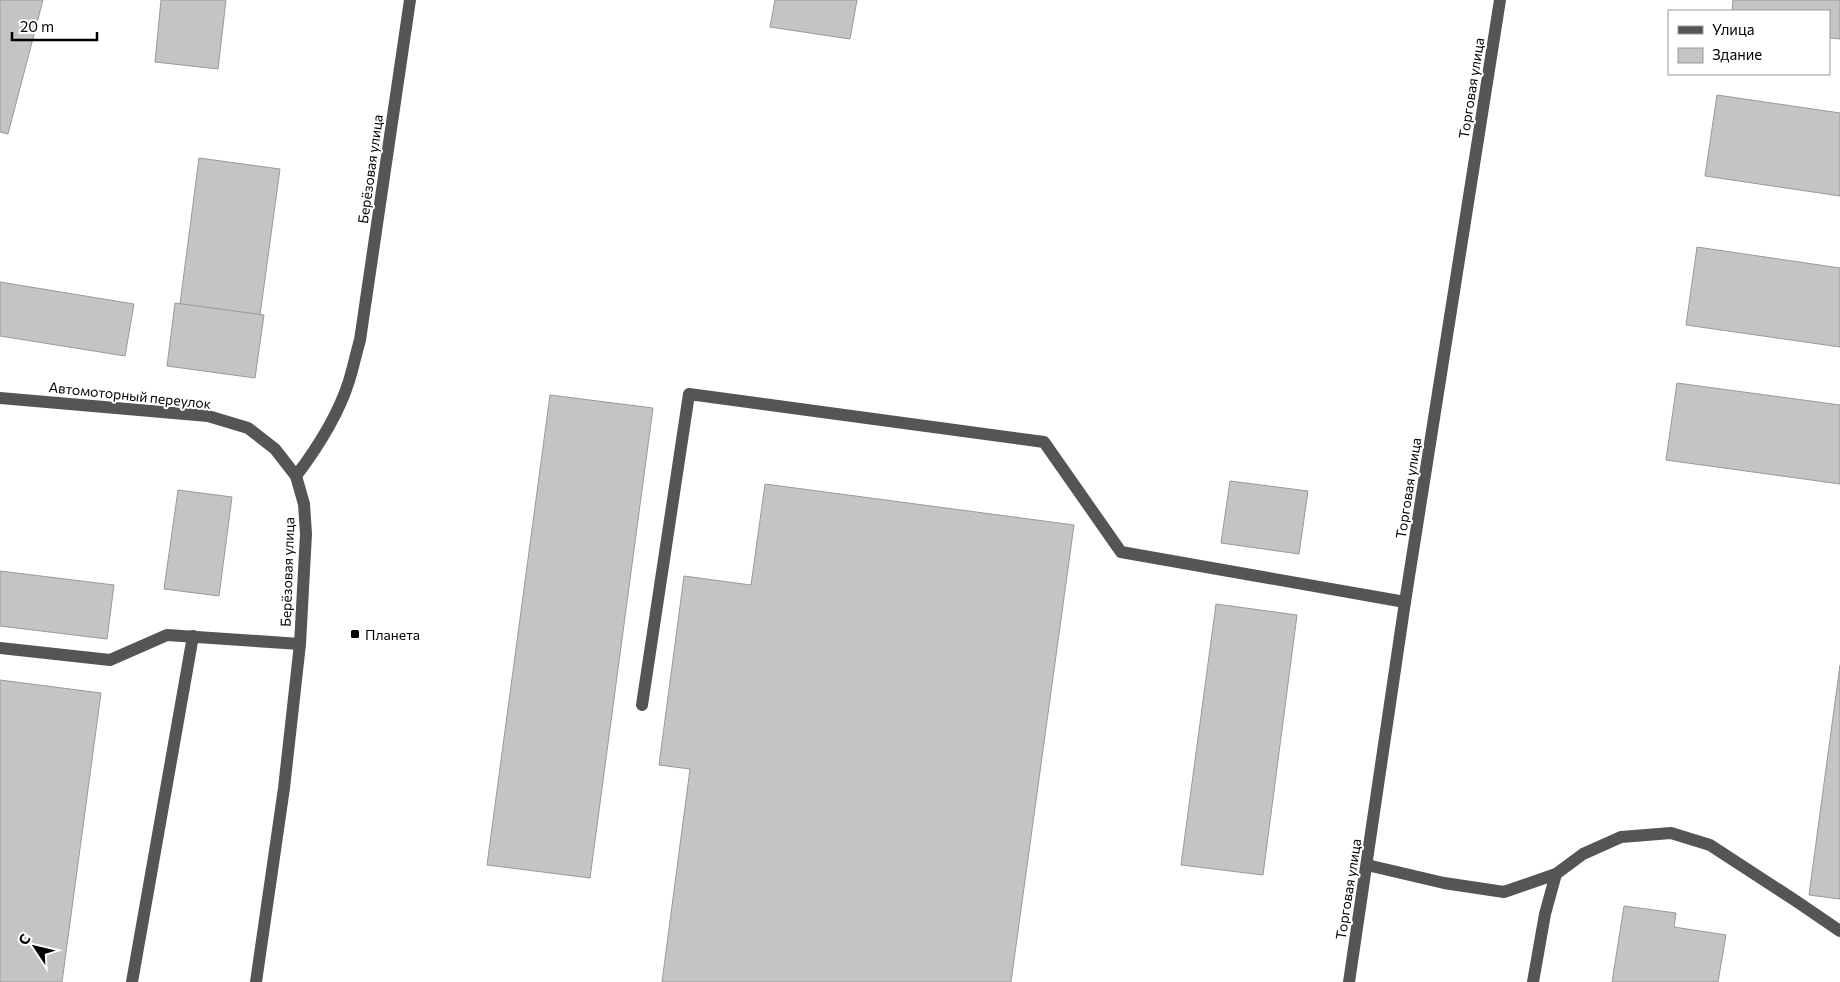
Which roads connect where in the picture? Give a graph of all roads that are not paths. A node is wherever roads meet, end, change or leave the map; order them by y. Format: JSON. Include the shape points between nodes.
{"nodes":[{"id":1,"x":410,"y":0,"type":"edge"},
{"id":2,"x":1500,"y":0,"type":"edge"},
{"id":3,"x":0,"y":398,"type":"edge"},
{"id":4,"x":296,"y":476,"type":"junction"},
{"id":5,"x":1405,"y":602,"type":"junction"},
{"id":6,"x":193,"y":636,"type":"junction"},
{"id":7,"x":300,"y":644,"type":"junction"},
{"id":8,"x":0,"y":648,"type":"edge"},
{"id":9,"x":642,"y":705,"type":"dead end"},
{"id":10,"x":1367,"y":865,"type":"junction"},
{"id":11,"x":1556,"y":874,"type":"junction"},
{"id":12,"x":1840,"y":931,"type":"edge"},
{"id":13,"x":132,"y":982,"type":"edge"},
{"id":14,"x":256,"y":982,"type":"edge"},
{"id":15,"x":1349,"y":982,"type":"edge"},
{"id":16,"x":1532,"y":982,"type":"edge"}],
"edges":[{"from":1,"to":4,"type":"street","name":"Берёзовая улица","via":[[360,340],[348,383],[332,420],[316,450]]},
{"from":2,"to":5,"type":"street","name":"Торговая улица"},
{"from":3,"to":4,"type":"street","name":"Автомоторный переулок","via":[[208,416],[248,428],[275,449]]},
{"from":4,"to":7,"type":"street","name":"Берёзовая улица","via":[[304,504],[306,534]]},
{"from":5,"to":9,"type":"street","via":[[1121,552],[1044,442],[689,394]]},
{"from":5,"to":10,"type":"street","name":"Торговая улица"},
{"from":6,"to":7,"type":"street"},
{"from":6,"to":8,"type":"street","via":[[167,635],[110,660]]},
{"from":6,"to":13,"type":"street"},
{"from":7,"to":14,"type":"street","name":"Берёзовая улица","via":[[284,788]]},
{"from":10,"to":11,"type":"street","via":[[1444,883],[1504,892]]},
{"from":10,"to":15,"type":"street","name":"Торговая улица"},
{"from":11,"to":12,"type":"street","via":[[1583,854],[1621,837],[1671,833],[1710,845]]},
{"from":11,"to":16,"type":"street"}]}
